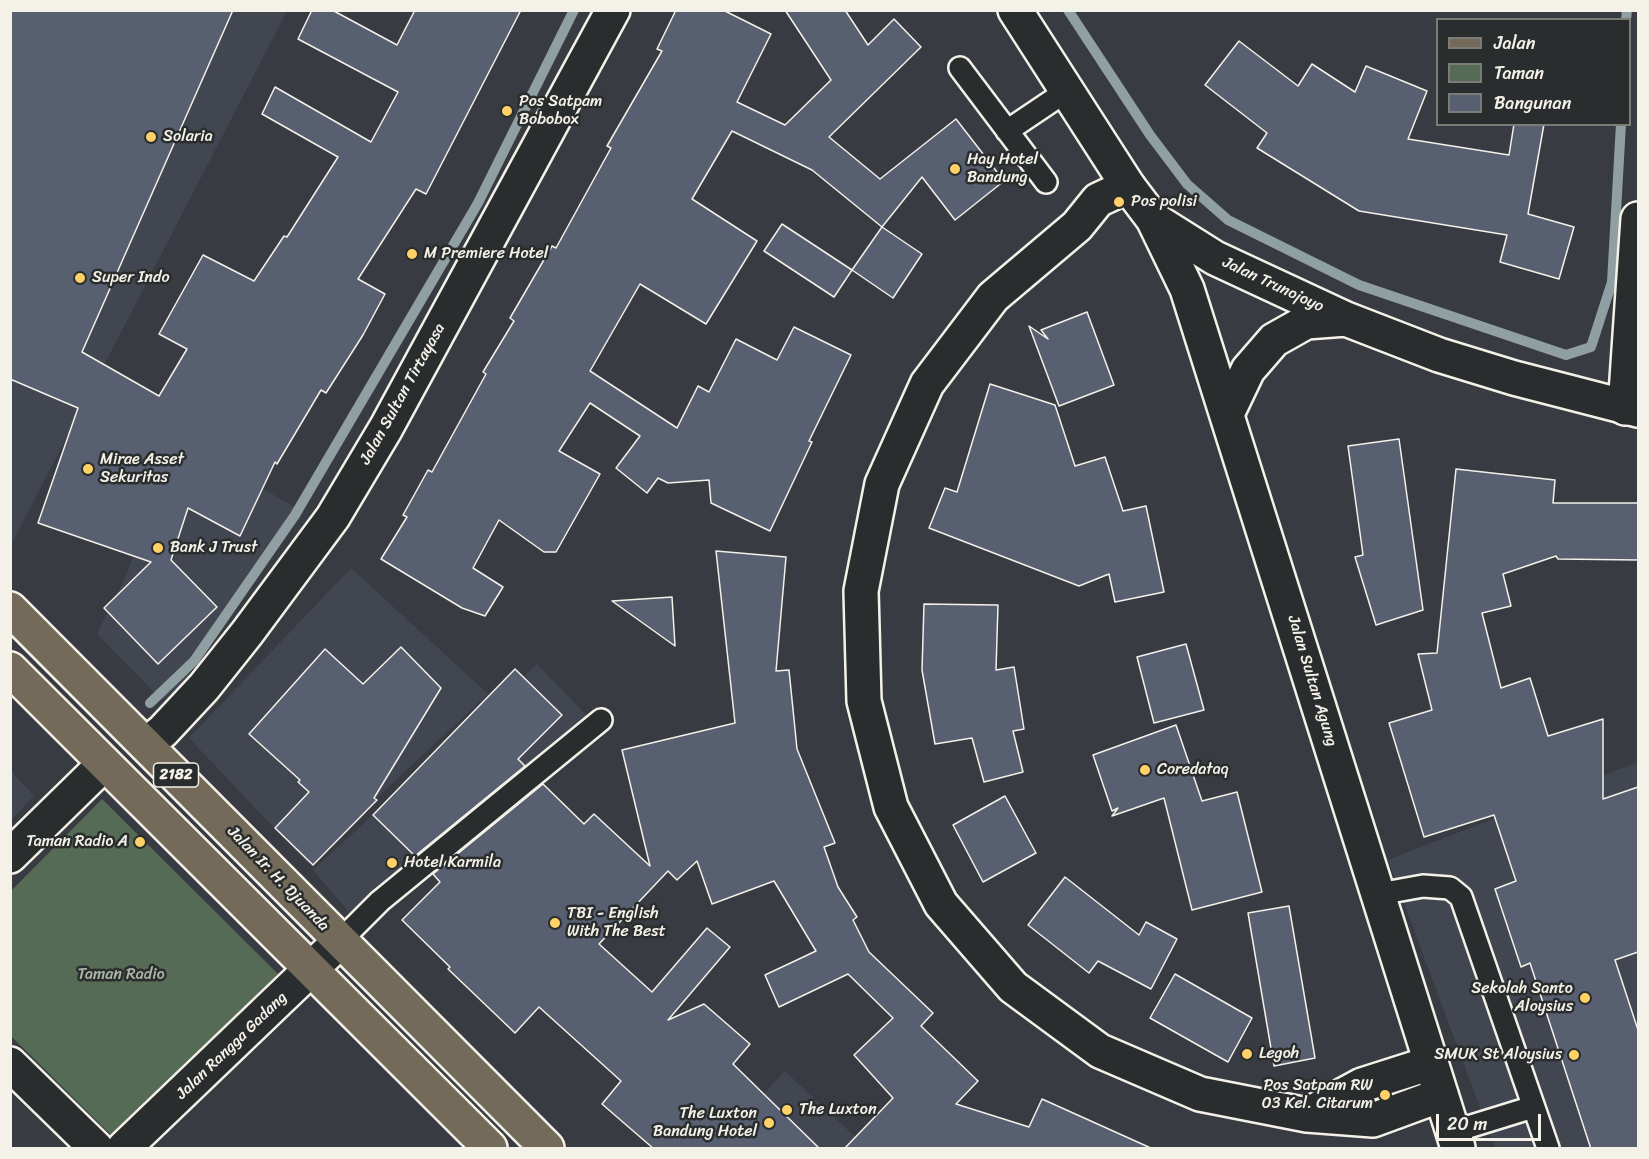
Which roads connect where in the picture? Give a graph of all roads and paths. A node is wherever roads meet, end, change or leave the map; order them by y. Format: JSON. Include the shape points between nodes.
{"nodes":[{"id":1,"x":613,"y":10,"type":"edge"},
{"id":2,"x":1015,"y":10,"type":"edge"},
{"id":3,"x":960,"y":68,"type":"dead end"},
{"id":4,"x":1068,"y":90,"type":"junction"},
{"id":5,"x":1007,"y":131,"type":"junction"},
{"id":6,"x":1046,"y":182,"type":"dead end"},
{"id":7,"x":1141,"y":204,"type":"junction"},
{"id":8,"x":1638,"y":219,"type":"edge"},
{"id":9,"x":1346,"y":319,"type":"junction"},
{"id":10,"x":1632,"y":409,"type":"edge"},
{"id":11,"x":1227,"y":414,"type":"junction"},
{"id":12,"x":10,"y":609,"type":"edge"},
{"id":13,"x":10,"y":669,"type":"edge"},
{"id":14,"x":601,"y":720,"type":"dead end"},
{"id":15,"x":146,"y":745,"type":"junction"},
{"id":16,"x":104,"y":764,"type":"junction"},
{"id":17,"x":10,"y":856,"type":"edge"},
{"id":18,"x":1379,"y":894,"type":"junction"},
{"id":19,"x":339,"y":942,"type":"junction"},
{"id":20,"x":310,"y":970,"type":"junction"},
{"id":21,"x":1431,"y":1063,"type":"junction"},
{"id":22,"x":10,"y":1064,"type":"edge"},
{"id":23,"x":1441,"y":1095,"type":"junction"},
{"id":24,"x":1533,"y":1107,"type":"junction"},
{"id":25,"x":1307,"y":1115,"type":"junction"},
{"id":26,"x":1455,"y":1140,"type":"edge"},
{"id":27,"x":96,"y":1149,"type":"edge"},
{"id":28,"x":124,"y":1149,"type":"edge"},
{"id":29,"x":490,"y":1149,"type":"edge"},
{"id":30,"x":547,"y":1149,"type":"edge"},
{"id":31,"x":1548,"y":1149,"type":"edge"}],
"edges":[{"from":1,"to":15,"type":"street","name":"Jalan Sultan Tirtayasa","via":[[333,518],[204,687]]},
{"from":2,"to":4,"type":"street","name":"Jalan Trunojoyo"},
{"from":3,"to":5,"type":"lane"},
{"from":4,"to":5,"type":"lane"},
{"from":4,"to":7,"type":"street","name":"Jalan Trunojoyo"},
{"from":5,"to":6,"type":"lane"},
{"from":7,"to":9,"type":"street","name":"Jalan Trunojoyo","via":[[1215,258]]},
{"from":7,"to":11,"type":"street","name":"Jalan Sultan Agung","via":[[1187,289]]},
{"from":7,"to":25,"type":"street","via":[[1098,200],[1077,226],[993,297],[927,384],[882,484],[861,591],[864,701],[891,807],[941,904],[1012,987],[1100,1051],[1200,1094]]},
{"from":8,"to":10,"type":"street"},
{"from":9,"to":10,"type":"street","name":"Jalan Trunojoyo","via":[[1439,355]]},
{"from":9,"to":11,"type":"street","via":[[1306,322],[1274,340],[1248,370]]},
{"from":11,"to":18,"type":"street","name":"Jalan Sultan Agung"},
{"from":12,"to":15,"type":"main road","name":"Jalan Ir. H. Djuanda","number":"2182"},
{"from":13,"to":16,"type":"main road","number":"2182"},
{"from":14,"to":19,"type":"lane","via":[[380,901]]},
{"from":15,"to":19,"type":"main road","name":"Jalan Ir. H. Djuanda","number":"2182"},
{"from":16,"to":17,"type":"street"},
{"from":16,"to":20,"type":"main road","number":"2182"},
{"from":18,"to":21,"type":"street","name":"Jalan Sultan Agung"},
{"from":18,"to":24,"type":"lane","via":[[1423,886],[1450,888],[1461,897]]},
{"from":19,"to":20,"type":"street","name":"Jalan Rangga Gadang"},
{"from":19,"to":30,"type":"main road","name":"Jalan Ir. H. Djuanda","number":"2182"},
{"from":20,"to":28,"type":"street","name":"Jalan Rangga Gadang"},
{"from":20,"to":29,"type":"main road","number":"2182"},
{"from":21,"to":23,"type":"street","name":"Jalan Sultan Agung"},
{"from":21,"to":25,"type":"street","via":[[1362,1085]]},
{"from":22,"to":27,"type":"street"},
{"from":23,"to":25,"type":"street","via":[[1373,1120]]},
{"from":23,"to":26,"type":"street","name":"Jalan Sultan Agung"},
{"from":24,"to":26,"type":"lane"},
{"from":24,"to":31,"type":"lane"}]}
